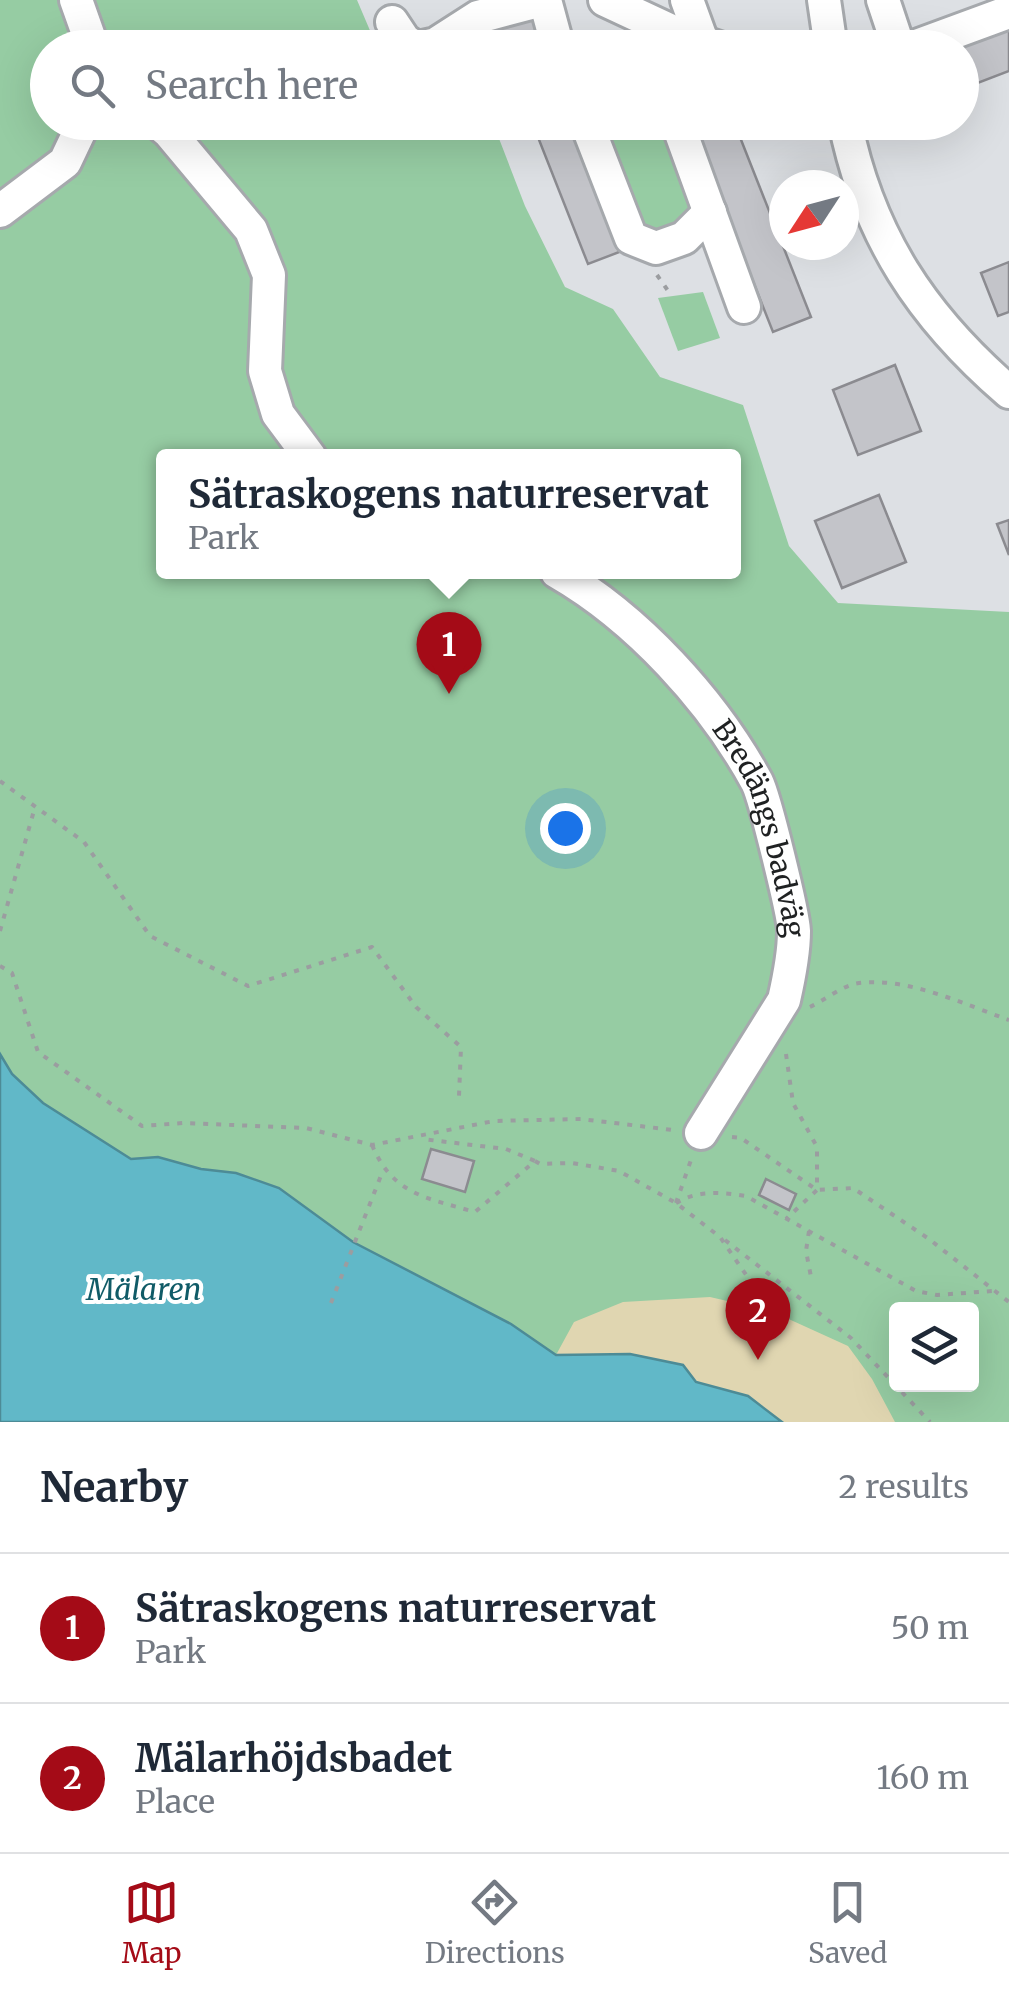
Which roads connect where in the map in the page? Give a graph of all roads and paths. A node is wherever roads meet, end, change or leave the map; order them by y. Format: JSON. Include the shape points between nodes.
{"nodes":[{"id":1,"x":76,"y":0,"type":"edge"},
{"id":2,"x":543,"y":0,"type":"edge"},
{"id":3,"x":605,"y":0,"type":"edge"},
{"id":4,"x":687,"y":0,"type":"edge"},
{"id":5,"x":824,"y":0,"type":"edge"},
{"id":6,"x":883,"y":0,"type":"edge"},
{"id":7,"x":1009,"y":12,"type":"edge"},
{"id":8,"x":392,"y":22,"type":"dead end"},
{"id":9,"x":87,"y":30,"type":"edge"},
{"id":10,"x":397,"y":30,"type":"edge"},
{"id":11,"x":458,"y":30,"type":"edge"},
{"id":12,"x":552,"y":30,"type":"edge"},
{"id":13,"x":642,"y":30,"type":"edge"},
{"id":14,"x":703,"y":30,"type":"edge"},
{"id":15,"x":828,"y":30,"type":"edge"},
{"id":16,"x":893,"y":30,"type":"edge"},
{"id":17,"x":960,"y":30,"type":"edge"},
{"id":18,"x":75,"y":140,"type":"edge"},
{"id":19,"x":176,"y":140,"type":"edge"},
{"id":20,"x":593,"y":140,"type":"edge"},
{"id":21,"x":684,"y":140,"type":"edge"},
{"id":22,"x":849,"y":140,"type":"edge"},
{"id":23,"x":0,"y":211,"type":"edge"},
{"id":24,"x":710,"y":212,"type":"junction"},
{"id":25,"x":744,"y":307,"type":"dead end"},
{"id":26,"x":1009,"y":391,"type":"edge"},
{"id":27,"x":305,"y":449,"type":"edge"},
{"id":28,"x":570,"y":579,"type":"edge"},
{"id":29,"x":0,"y":781,"type":"edge"},
{"id":30,"x":35,"y":807,"type":"junction"},
{"id":31,"x":0,"y":931,"type":"edge"},
{"id":32,"x":0,"y":966,"type":"edge"},
{"id":33,"x":772,"y":1018,"type":"junction"},
{"id":34,"x":1009,"y":1020,"type":"edge"},
{"id":35,"x":786,"y":1053,"type":"dead end"},
{"id":36,"x":459,"y":1096,"type":"dead end"},
{"id":37,"x":700,"y":1133,"type":"junction"},
{"id":38,"x":417,"y":1138,"type":"junction"},
{"id":39,"x":372,"y":1145,"type":"junction"},
{"id":40,"x":535,"y":1161,"type":"junction"},
{"id":41,"x":383,"y":1170,"type":"junction"},
{"id":42,"x":817,"y":1190,"type":"junction"},
{"id":43,"x":676,"y":1203,"type":"junction"},
{"id":44,"x":786,"y":1219,"type":"junction"},
{"id":45,"x":809,"y":1231,"type":"junction"},
{"id":46,"x":720,"y":1237,"type":"junction"},
{"id":47,"x":812,"y":1282,"type":"dead end"},
{"id":48,"x":997,"y":1291,"type":"junction"},
{"id":49,"x":1009,"y":1302,"type":"edge"},
{"id":50,"x":332,"y":1304,"type":"dead end"},
{"id":51,"x":771,"y":1311,"type":"dead end"},
{"id":52,"x":930,"y":1422,"type":"edge"}],
"edges":[{"from":1,"to":9,"type":"street"},
{"from":2,"to":11,"type":"street","via":[[478,17]]},
{"from":2,"to":12,"type":"street"},
{"from":3,"to":13,"type":"street"},
{"from":4,"to":14,"type":"street"},
{"from":5,"to":15,"type":"street"},
{"from":6,"to":16,"type":"street"},
{"from":7,"to":17,"type":"street"},
{"from":8,"to":10,"type":"street"},
{"from":18,"to":23,"type":"street","via":[[65,162]]},
{"from":19,"to":27,"type":"street","via":[[252,230],[268,275],[266,371],[278,414]]},
{"from":20,"to":24,"type":"street","via":[[631,238],[656,248],[684,238]]},
{"from":21,"to":24,"type":"street"},
{"from":22,"to":26,"type":"street","via":[[896,264],[962,350]]},
{"from":24,"to":25,"type":"street"},
{"from":28,"to":33,"type":"street","name":"Bredängs badväg","via":[[645,640],[712,713],[759,786],[794,929],[790,976]]},
{"from":29,"to":30,"type":"path"},
{"from":30,"to":31,"type":"path"},
{"from":30,"to":36,"type":"path","via":[[84,842],[150,936],[248,986],[372,947],[416,1007],[461,1047]]},
{"from":32,"to":39,"type":"path","via":[[12,972],[38,1052],[142,1126],[306,1128]]},
{"from":33,"to":34,"type":"path","via":[[856,982],[910,987]]},
{"from":33,"to":37,"type":"street","name":"Bredängs badväg"},
{"from":35,"to":42,"type":"path","via":[[792,1103],[818,1147]]},
{"from":37,"to":38,"type":"path","via":[[564,1120],[494,1121]]},
{"from":37,"to":42,"type":"path","via":[[741,1138]]},
{"from":37,"to":43,"type":"path"},
{"from":38,"to":39,"type":"path"},
{"from":38,"to":40,"type":"path","via":[[506,1150]]},
{"from":39,"to":41,"type":"path"},
{"from":40,"to":41,"type":"path","via":[[475,1212],[417,1196]]},
{"from":40,"to":43,"type":"path","via":[[620,1171]]},
{"from":41,"to":50,"type":"path"},
{"from":42,"to":44,"type":"path"},
{"from":42,"to":48,"type":"path","via":[[853,1188]]},
{"from":43,"to":44,"type":"path","via":[[720,1192],[746,1196]]},
{"from":43,"to":46,"type":"path"},
{"from":44,"to":45,"type":"path"},
{"from":45,"to":47,"type":"path"},
{"from":45,"to":48,"type":"path","via":[[916,1291]]},
{"from":46,"to":51,"type":"path"},
{"from":46,"to":52,"type":"path","via":[[851,1338]]},
{"from":48,"to":49,"type":"path"}]}
